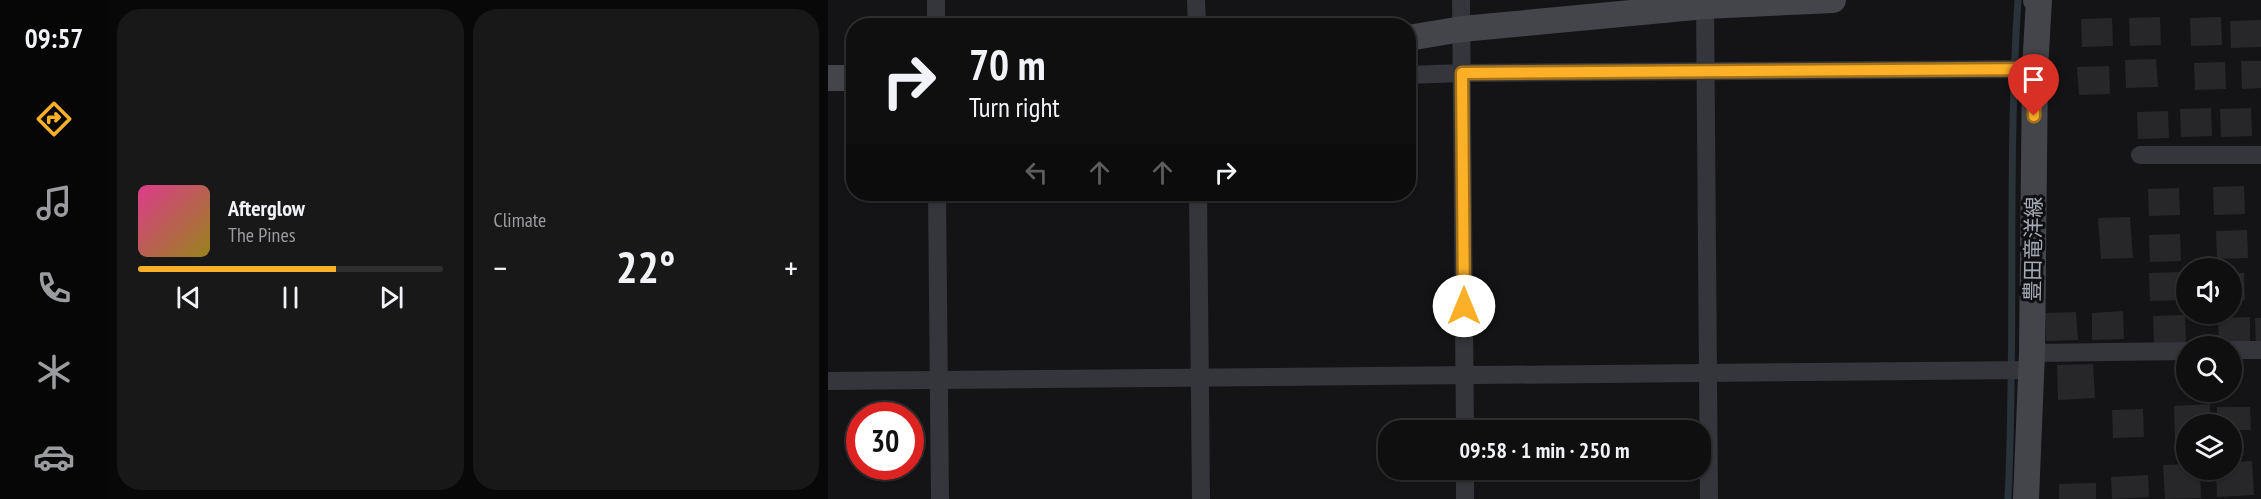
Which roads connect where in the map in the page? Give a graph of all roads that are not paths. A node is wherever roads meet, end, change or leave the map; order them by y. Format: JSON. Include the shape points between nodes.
{"nodes":[{"id":1,"x":936,"y":0,"type":"edge"},
{"id":2,"x":1196,"y":0,"type":"edge"},
{"id":3,"x":1461,"y":0,"type":"edge"},
{"id":4,"x":1833,"y":0,"type":"edge"},
{"id":5,"x":2038,"y":0,"type":"edge"},
{"id":6,"x":1705,"y":3,"type":"edge"},
{"id":7,"x":936,"y":18,"type":"edge"},
{"id":8,"x":1197,"y":18,"type":"edge"},
{"id":9,"x":1462,"y":29,"type":"junction"},
{"id":10,"x":1416,"y":37,"type":"edge"},
{"id":11,"x":2035,"y":69,"type":"junction"},
{"id":12,"x":1706,"y":71,"type":"junction"},
{"id":13,"x":1462,"y":73,"type":"junction"},
{"id":14,"x":1416,"y":75,"type":"edge"},
{"id":15,"x":828,"y":78,"type":"edge"},
{"id":16,"x":846,"y":78,"type":"edge"},
{"id":17,"x":2140,"y":155,"type":"dead end"},
{"id":18,"x":2261,"y":155,"type":"edge"},
{"id":19,"x":937,"y":201,"type":"edge"},
{"id":20,"x":1198,"y":201,"type":"edge"},
{"id":21,"x":2242,"y":350,"type":"edge"},
{"id":22,"x":2261,"y":350,"type":"edge"},
{"id":23,"x":2176,"y":352,"type":"edge"},
{"id":24,"x":2031,"y":361,"type":"junction"},
{"id":25,"x":1709,"y":373,"type":"junction"},
{"id":26,"x":1464,"y":376,"type":"junction"},
{"id":27,"x":1200,"y":378,"type":"junction"},
{"id":28,"x":939,"y":380,"type":"junction"},
{"id":29,"x":828,"y":381,"type":"edge"},
{"id":30,"x":1465,"y":420,"type":"edge"},
{"id":31,"x":1465,"y":480,"type":"edge"},
{"id":32,"x":939,"y":499,"type":"edge"},
{"id":33,"x":1201,"y":499,"type":"edge"},
{"id":34,"x":1465,"y":499,"type":"edge"},
{"id":35,"x":1709,"y":499,"type":"edge"},
{"id":36,"x":2026,"y":499,"type":"edge"}],
"edges":[{"from":1,"to":7,"type":"street"},
{"from":2,"to":8,"type":"street"},
{"from":3,"to":9,"type":"street"},
{"from":4,"to":6,"type":"main road"},
{"from":5,"to":11,"type":"main road","name":"豊田竜洋線"},
{"from":6,"to":9,"type":"main road"},
{"from":6,"to":12,"type":"street"},
{"from":9,"to":10,"type":"main road"},
{"from":9,"to":13,"type":"street"},
{"from":11,"to":12,"type":"street"},
{"from":11,"to":24,"type":"main road","name":"豊田竜洋線"},
{"from":12,"to":13,"type":"street"},
{"from":12,"to":25,"type":"street"},
{"from":13,"to":14,"type":"street"},
{"from":13,"to":26,"type":"street"},
{"from":15,"to":16,"type":"main road"},
{"from":17,"to":18,"type":"street"},
{"from":19,"to":28,"type":"street"},
{"from":20,"to":27,"type":"street"},
{"from":21,"to":22,"type":"street"},
{"from":23,"to":24,"type":"street"},
{"from":24,"to":25,"type":"street"},
{"from":24,"to":36,"type":"main road","name":"豊田竜洋線"},
{"from":25,"to":26,"type":"street"},
{"from":25,"to":35,"type":"street"},
{"from":26,"to":27,"type":"street"},
{"from":26,"to":30,"type":"street"},
{"from":27,"to":28,"type":"street"},
{"from":27,"to":33,"type":"street"},
{"from":28,"to":29,"type":"street"},
{"from":28,"to":32,"type":"street"},
{"from":31,"to":34,"type":"street"}]}
